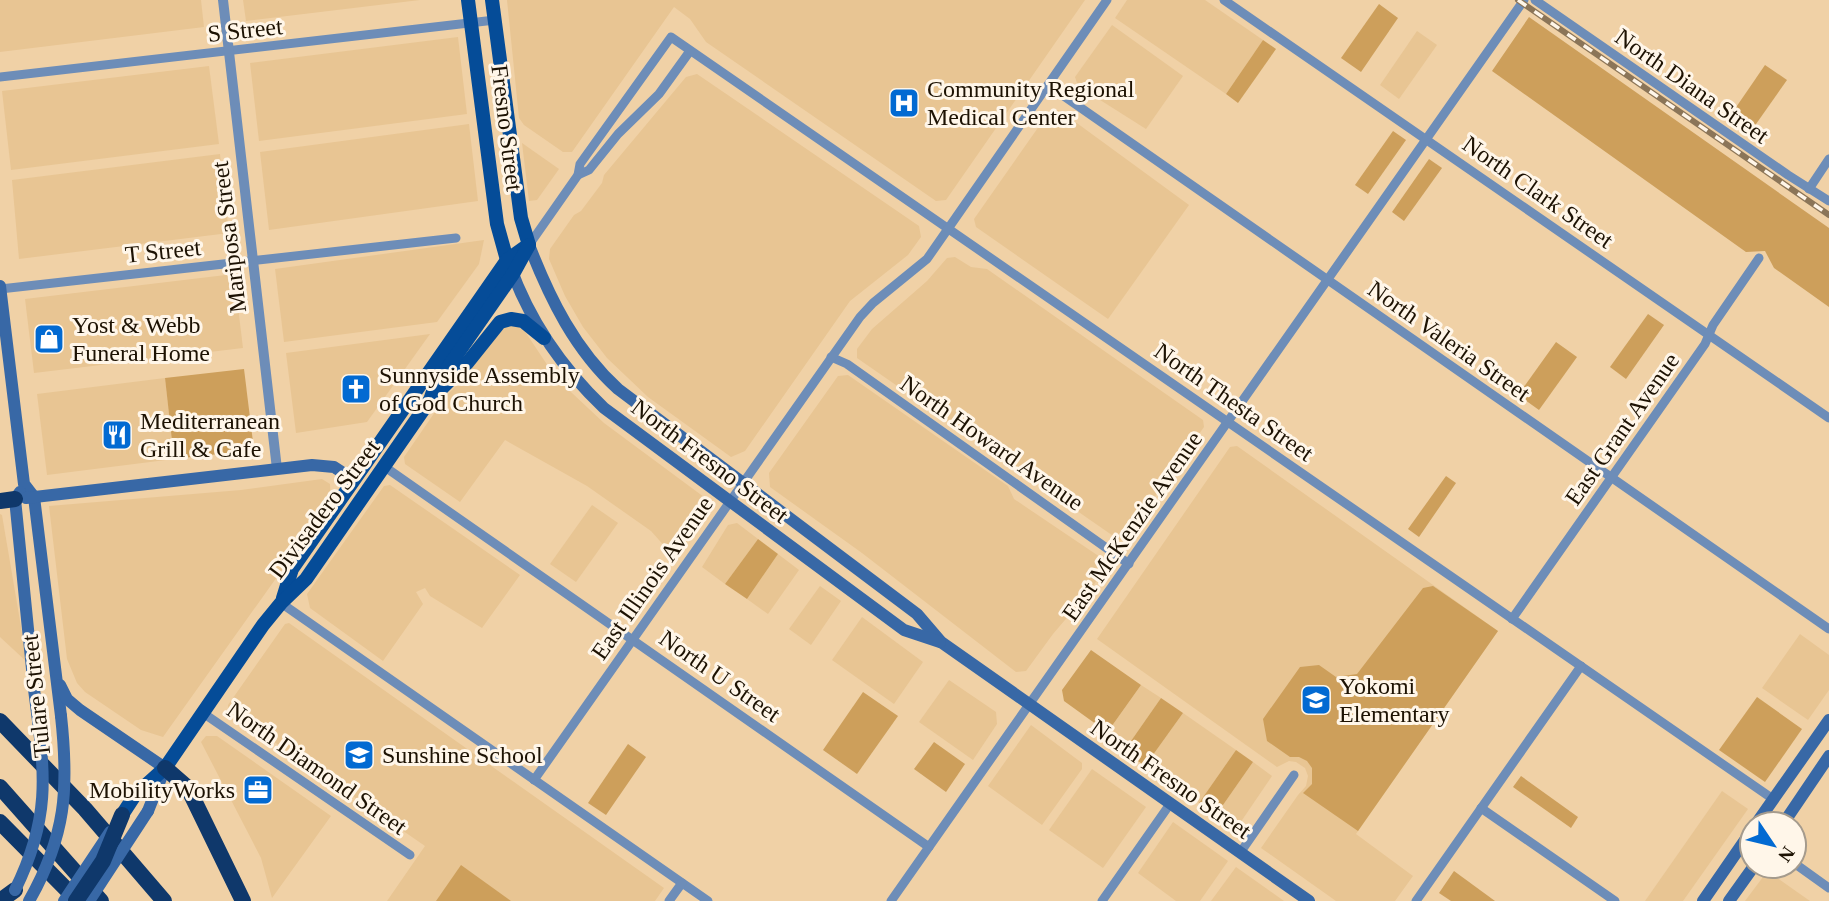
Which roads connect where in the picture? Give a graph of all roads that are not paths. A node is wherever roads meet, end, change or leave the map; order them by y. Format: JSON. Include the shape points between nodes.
{"nodes":[{"id":1,"x":223,"y":0,"type":"edge"},
{"id":2,"x":468,"y":0,"type":"edge"},
{"id":3,"x":492,"y":0,"type":"edge"},
{"id":4,"x":1107,"y":0,"type":"edge"},
{"id":5,"x":1224,"y":0,"type":"edge"},
{"id":6,"x":1524,"y":0,"type":"edge"},
{"id":7,"x":1535,"y":0,"type":"edge"},
{"id":8,"x":495,"y":20,"type":"junction"},
{"id":9,"x":470,"y":24,"type":"junction"},
{"id":10,"x":229,"y":51,"type":"junction"},
{"id":11,"x":690,"y":51,"type":"junction"},
{"id":12,"x":0,"y":77,"type":"edge"},
{"id":13,"x":1048,"y":85,"type":"junction"},
{"id":14,"x":1427,"y":139,"type":"junction"},
{"id":15,"x":1829,"y":159,"type":"edge"},
{"id":16,"x":578,"y":175,"type":"junction"},
{"id":17,"x":1809,"y":189,"type":"junction"},
{"id":18,"x":1829,"y":201,"type":"edge"},
{"id":19,"x":948,"y":228,"type":"junction"},
{"id":20,"x":456,"y":238,"type":"dead end"},
{"id":21,"x":529,"y":245,"type":"junction"},
{"id":22,"x":1759,"y":258,"type":"dead end"},
{"id":23,"x":253,"y":261,"type":"junction"},
{"id":24,"x":510,"y":267,"type":"junction"},
{"id":25,"x":1328,"y":281,"type":"junction"},
{"id":26,"x":0,"y":287,"type":"edge"},
{"id":27,"x":1709,"y":334,"type":"junction"},
{"id":28,"x":544,"y":338,"type":"junction"},
{"id":29,"x":831,"y":357,"type":"junction"},
{"id":30,"x":425,"y":377,"type":"junction"},
{"id":31,"x":430,"y":401,"type":"junction"},
{"id":32,"x":1829,"y":418,"type":"edge"},
{"id":33,"x":1229,"y":422,"type":"junction"},
{"id":34,"x":384,"y":467,"type":"junction"},
{"id":35,"x":277,"y":469,"type":"junction"},
{"id":36,"x":1612,"y":477,"type":"junction"},
{"id":37,"x":354,"y":480,"type":"junction"},
{"id":38,"x":743,"y":481,"type":"junction"},
{"id":39,"x":24,"y":484,"type":"junction"},
{"id":40,"x":34,"y":497,"type":"junction"},
{"id":41,"x":8,"y":500,"type":"edge"},
{"id":42,"x":730,"y":501,"type":"junction"},
{"id":43,"x":317,"y":561,"type":"junction"},
{"id":44,"x":1129,"y":564,"type":"junction"},
{"id":45,"x":281,"y":603,"type":"junction"},
{"id":46,"x":1513,"y":619,"type":"junction"},
{"id":47,"x":1829,"y":629,"type":"edge"},
{"id":48,"x":634,"y":639,"type":"junction"},
{"id":49,"x":941,"y":642,"type":"junction"},
{"id":50,"x":1581,"y":666,"type":"junction"},
{"id":51,"x":55,"y":675,"type":"junction"},
{"id":52,"x":1029,"y":704,"type":"junction"},
{"id":53,"x":203,"y":713,"type":"junction"},
{"id":54,"x":0,"y":720,"type":"edge"},
{"id":55,"x":1829,"y":720,"type":"edge"},
{"id":56,"x":1829,"y":756,"type":"edge"},
{"id":57,"x":165,"y":768,"type":"junction"},
{"id":58,"x":1294,"y":775,"type":"dead end"},
{"id":59,"x":534,"y":779,"type":"junction"},
{"id":60,"x":0,"y":787,"type":"edge"},
{"id":61,"x":1773,"y":799,"type":"junction"},
{"id":62,"x":1170,"y":804,"type":"junction"},
{"id":63,"x":1481,"y":808,"type":"junction"},
{"id":64,"x":1766,"y":810,"type":"edge"},
{"id":65,"x":1792,"y":810,"type":"edge"},
{"id":66,"x":122,"y":815,"type":"junction"},
{"id":67,"x":0,"y":822,"type":"edge"},
{"id":68,"x":929,"y":847,"type":"junction"},
{"id":69,"x":1738,"y":850,"type":"edge"},
{"id":70,"x":1240,"y":853,"type":"junction"},
{"id":71,"x":410,"y":855,"type":"dead end"},
{"id":72,"x":1808,"y":873,"type":"edge"},
{"id":73,"x":1744,"y":880,"type":"edge"},
{"id":74,"x":682,"y":883,"type":"junction"},
{"id":75,"x":1829,"y":888,"type":"edge"},
{"id":76,"x":7,"y":897,"type":"edge"},
{"id":77,"x":29,"y":901,"type":"edge"},
{"id":78,"x":64,"y":901,"type":"edge"},
{"id":79,"x":77,"y":901,"type":"edge"},
{"id":80,"x":89,"y":901,"type":"edge"},
{"id":81,"x":101,"y":901,"type":"edge"},
{"id":82,"x":164,"y":901,"type":"edge"},
{"id":83,"x":243,"y":901,"type":"edge"},
{"id":84,"x":669,"y":901,"type":"edge"},
{"id":85,"x":708,"y":901,"type":"edge"},
{"id":86,"x":891,"y":901,"type":"edge"},
{"id":87,"x":1102,"y":901,"type":"edge"},
{"id":88,"x":1309,"y":901,"type":"edge"},
{"id":89,"x":1416,"y":901,"type":"edge"},
{"id":90,"x":1615,"y":901,"type":"edge"},
{"id":91,"x":1703,"y":901,"type":"edge"},
{"id":92,"x":1729,"y":901,"type":"edge"}],
"edges":[{"from":1,"to":10,"type":"street","name":"Mariposa Street"},
{"from":2,"to":9,"type":"main road","name":"Fresno Street"},
{"from":3,"to":8,"type":"main road","name":"Fresno Street"},
{"from":4,"to":13,"type":"street","name":"East Illinois Avenue"},
{"from":5,"to":14,"type":"street","name":"North Clark Street"},
{"from":6,"to":14,"type":"street","name":"East McKenzie Avenue"},
{"from":7,"to":17,"type":"street","name":"North Diana Street"},
{"from":8,"to":9,"type":"street","name":"S Street"},
{"from":8,"to":21,"type":"main road","name":"Fresno Street","via":[[520,210]]},
{"from":9,"to":10,"type":"street","name":"S Street"},
{"from":9,"to":24,"type":"main road","name":"Fresno Street","via":[[497,224]]},
{"from":10,"to":12,"type":"street","name":"S Street"},
{"from":10,"to":23,"type":"street","name":"Mariposa Street"},
{"from":11,"to":16,"type":"street","via":[[659,94],[589,170]]},
{"from":11,"to":16,"type":"street","name":"North Thesta Street","via":[[671,37],[580,164]]},
{"from":11,"to":19,"type":"street","name":"North Thesta Street"},
{"from":13,"to":19,"type":"street","name":"East Illinois Avenue"},
{"from":13,"to":25,"type":"street","name":"North Valeria Street"},
{"from":14,"to":25,"type":"street","name":"East McKenzie Avenue"},
{"from":14,"to":27,"type":"street","name":"North Clark Street"},
{"from":15,"to":17,"type":"street"},
{"from":16,"to":21,"type":"street"},
{"from":17,"to":18,"type":"street","name":"North Diana Street"},
{"from":19,"to":29,"type":"street","name":"East Illinois Avenue","via":[[921,264],[860,317]]},
{"from":19,"to":33,"type":"street","name":"North Thesta Street"},
{"from":20,"to":23,"type":"street","name":"T Street"},
{"from":21,"to":24,"type":"main road","name":"Divisadero Street"},
{"from":21,"to":38,"type":"main road","name":"North Fresno Street","via":[[553,303],[601,373]]},
{"from":22,"to":27,"type":"street","name":"East Grant Avenue"},
{"from":23,"to":26,"type":"street","name":"T Street"},
{"from":23,"to":35,"type":"street","name":"Mariposa Street"},
{"from":24,"to":28,"type":"main road","name":"North Fresno Street"},
{"from":24,"to":30,"type":"main road","name":"Divisadero Street"},
{"from":24,"to":31,"type":"main road","name":"Divisadero Street"},
{"from":25,"to":33,"type":"street","name":"East McKenzie Avenue"},
{"from":25,"to":36,"type":"street","name":"North Valeria Street"},
{"from":26,"to":39,"type":"main road"},
{"from":27,"to":32,"type":"street","name":"North Clark Street"},
{"from":27,"to":36,"type":"street","name":"East Grant Avenue"},
{"from":28,"to":31,"type":"main road","via":[[519,320],[500,322]]},
{"from":28,"to":42,"type":"main road","name":"North Fresno Street","via":[[604,408]]},
{"from":29,"to":38,"type":"street","name":"East Illinois Avenue"},
{"from":29,"to":44,"type":"street","name":"North Howard Avenue"},
{"from":30,"to":34,"type":"main road","via":[[413,409],[385,452]]},
{"from":30,"to":37,"type":"main road","name":"Divisadero Street"},
{"from":31,"to":34,"type":"main road","name":"Divisadero Street"},
{"from":33,"to":44,"type":"street","name":"East McKenzie Avenue"},
{"from":33,"to":46,"type":"street","name":"North Thesta Street"},
{"from":34,"to":43,"type":"main road","name":"Divisadero Street"},
{"from":34,"to":48,"type":"street","name":"North U Street"},
{"from":35,"to":37,"type":"main road","via":[[323,465]]},
{"from":35,"to":40,"type":"main road"},
{"from":36,"to":46,"type":"street","name":"East Grant Avenue"},
{"from":36,"to":47,"type":"street","name":"North Valeria Street"},
{"from":37,"to":43,"type":"main road","via":[[355,493],[331,527]]},
{"from":37,"to":45,"type":"main road","name":"Divisadero Street","via":[[292,569]]},
{"from":38,"to":42,"type":"street","name":"East Illinois Avenue"},
{"from":38,"to":49,"type":"main road","name":"North Fresno Street","via":[[917,614]]},
{"from":39,"to":40,"type":"main road"},
{"from":39,"to":41,"type":"main road"},
{"from":40,"to":41,"type":"main road"},
{"from":40,"to":51,"type":"main road","name":"Tulare Street"},
{"from":41,"to":76,"type":"main road","name":"Tulare Street","bridge":true,"via":[[44,792],[35,845]]},
{"from":42,"to":48,"type":"street","name":"East Illinois Avenue"},
{"from":42,"to":49,"type":"main road","name":"North Fresno Street","via":[[904,630]]},
{"from":43,"to":45,"type":"main road","name":"Divisadero Street"},
{"from":44,"to":52,"type":"street","name":"East McKenzie Avenue"},
{"from":45,"to":53,"type":"main road","name":"Divisadero Street"},
{"from":45,"to":59,"type":"street"},
{"from":46,"to":50,"type":"street","name":"North Thesta Street"},
{"from":48,"to":59,"type":"street","name":"East Illinois Avenue"},
{"from":48,"to":68,"type":"street","name":"North U Street"},
{"from":49,"to":52,"type":"main road","name":"North Fresno Street"},
{"from":50,"to":61,"type":"street","name":"North Thesta Street"},
{"from":50,"to":63,"type":"street"},
{"from":51,"to":57,"type":"main road","via":[[80,710]]},
{"from":51,"to":77,"type":"main road","name":"Tulare Street","bridge":true,"via":[[65,764],[62,820],[51,859]]},
{"from":52,"to":62,"type":"main road","name":"North Fresno Street"},
{"from":52,"to":68,"type":"street","name":"East McKenzie Avenue"},
{"from":53,"to":57,"type":"main road","name":"Divisadero Street"},
{"from":53,"to":71,"type":"street","name":"North Diamond Street"},
{"from":54,"to":82,"type":"highway"},
{"from":55,"to":61,"type":"main road"},
{"from":56,"to":65,"type":"main road"},
{"from":57,"to":66,"type":"main road","name":"Divisadero Street","via":[[135,795]]},
{"from":57,"to":80,"type":"main road","name":"Divisadero Street","bridge":true,"via":[[148,811]]},
{"from":57,"to":83,"type":"highway","via":[[188,788]]},
{"from":58,"to":70,"type":"street"},
{"from":59,"to":74,"type":"street"},
{"from":60,"to":81,"type":"highway"},
{"from":61,"to":64,"type":"main road"},
{"from":62,"to":70,"type":"main road","name":"North Fresno Street"},
{"from":62,"to":87,"type":"street"},
{"from":63,"to":89,"type":"street"},
{"from":63,"to":90,"type":"street"},
{"from":66,"to":78,"type":"main road","name":"Divisadero Street","bridge":true},
{"from":66,"to":79,"type":"highway","bridge":true,"via":[[103,861]]},
{"from":67,"to":79,"type":"highway"},
{"from":68,"to":86,"type":"street","name":"East McKenzie Avenue"},
{"from":69,"to":91,"type":"main road"},
{"from":70,"to":88,"type":"main road","name":"North Fresno Street"},
{"from":72,"to":75,"type":"street"},
{"from":73,"to":92,"type":"main road"},
{"from":74,"to":84,"type":"street"},
{"from":74,"to":85,"type":"street"}]}
